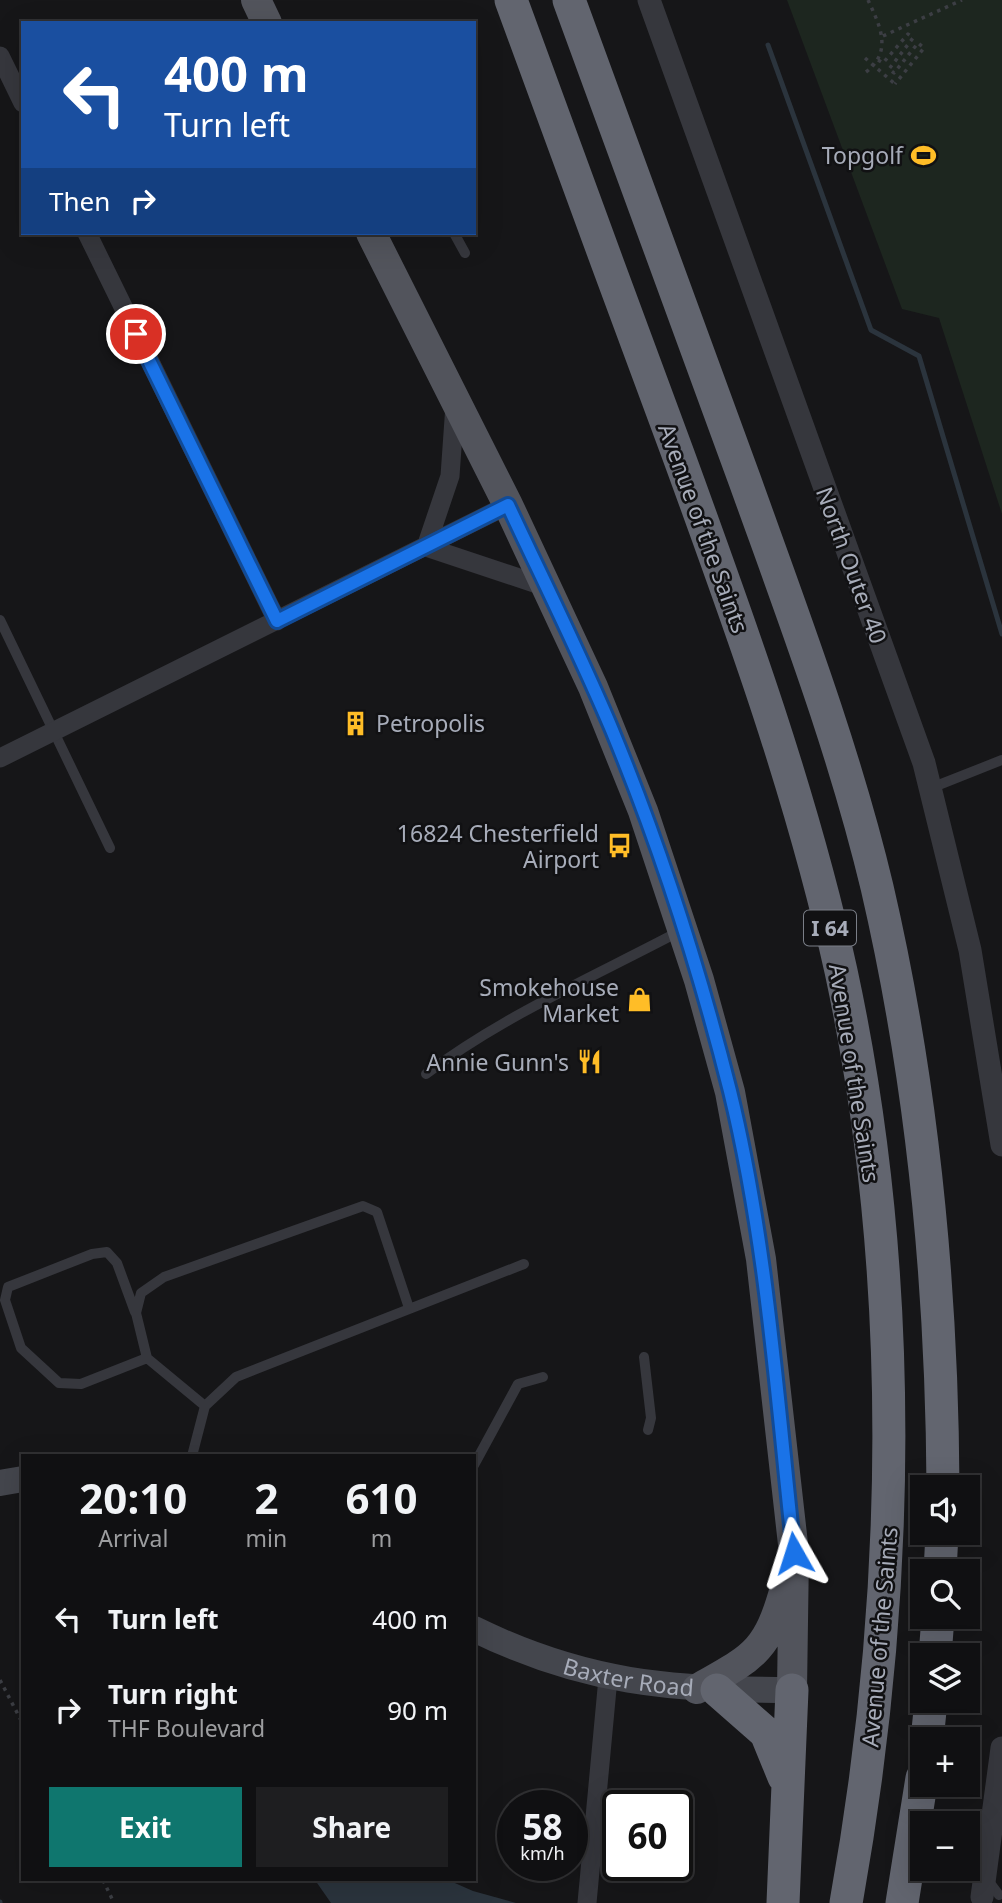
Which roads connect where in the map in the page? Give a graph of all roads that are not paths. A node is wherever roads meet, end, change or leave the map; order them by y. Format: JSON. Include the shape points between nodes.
{"nodes":[{"id":1,"x":256,"y":0,"type":"edge"},
{"id":2,"x":511,"y":0,"type":"edge"},
{"id":3,"x":569,"y":0,"type":"edge"},
{"id":4,"x":649,"y":0,"type":"edge"},
{"id":5,"x":266,"y":21,"type":"edge"},
{"id":6,"x":0,"y":56,"type":"edge"},
{"id":7,"x":21,"y":99,"type":"edge"},
{"id":8,"x":88,"y":235,"type":"edge"},
{"id":9,"x":371,"y":235,"type":"edge"},
{"id":10,"x":455,"y":235,"type":"edge"},
{"id":11,"x":465,"y":253,"type":"dead end"},
{"id":12,"x":455,"y":404,"type":"junction"},
{"id":13,"x":508,"y":505,"type":"junction"},
{"id":14,"x":426,"y":547,"type":"junction"},
{"id":15,"x":546,"y":587,"type":"junction"},
{"id":16,"x":0,"y":621,"type":"edge"},
{"id":17,"x":277,"y":621,"type":"junction"},
{"id":18,"x":54,"y":730,"type":"junction"},
{"id":19,"x":0,"y":758,"type":"edge"},
{"id":20,"x":1002,"y":760,"type":"edge"},
{"id":21,"x":929,"y":789,"type":"junction"},
{"id":22,"x":110,"y":848,"type":"dead end"},
{"id":23,"x":684,"y":929,"type":"junction"},
{"id":24,"x":426,"y":1074,"type":"dead end"},
{"id":25,"x":1002,"y":1145,"type":"edge"},
{"id":26,"x":524,"y":1264,"type":"dead end"},
{"id":27,"x":408,"y":1308,"type":"junction"},
{"id":28,"x":136,"y":1313,"type":"junction"},
{"id":29,"x":644,"y":1357,"type":"dead end"},
{"id":30,"x":147,"y":1358,"type":"junction"},
{"id":31,"x":543,"y":1377,"type":"dead end"},
{"id":32,"x":205,"y":1406,"type":"junction"},
{"id":33,"x":648,"y":1430,"type":"dead end"},
{"id":34,"x":193,"y":1454,"type":"edge"},
{"id":35,"x":476,"y":1461,"type":"edge"},
{"id":36,"x":943,"y":1475,"type":"edge"},
{"id":37,"x":21,"y":1479,"type":"edge"},
{"id":38,"x":0,"y":1483,"type":"edge"},
{"id":39,"x":794,"y":1553,"type":"junction"},
{"id":40,"x":476,"y":1630,"type":"edge"},
{"id":41,"x":608,"y":1678,"type":"junction"},
{"id":42,"x":707,"y":1689,"type":"junction"},
{"id":43,"x":792,"y":1690,"type":"junction"},
{"id":44,"x":1002,"y":1748,"type":"edge"},
{"id":45,"x":788,"y":1790,"type":"junction"},
{"id":46,"x":919,"y":1797,"type":"edge"},
{"id":47,"x":591,"y":1853,"type":"junction"},
{"id":48,"x":602,"y":1855,"type":"edge"},
{"id":49,"x":994,"y":1893,"type":"edge"},
{"id":50,"x":587,"y":1903,"type":"edge"},
{"id":51,"x":783,"y":1903,"type":"edge"},
{"id":52,"x":846,"y":1903,"type":"edge"},
{"id":53,"x":902,"y":1903,"type":"edge"}],
"edges":[{"from":1,"to":5,"type":"main road"},
{"from":2,"to":52,"type":"highway","name":"Avenue of the Saints","number":"I 64","via":[[770,711],[813,855],[853,1038],[884,1308],[889,1509],[874,1713]]},
{"from":3,"to":36,"type":"highway","number":"I 64","via":[[815,676],[876,884],[916,1084],[924,1150],[938,1284]]},
{"from":4,"to":21,"type":"street","name":"North Outer 40","via":[[924,763]]},
{"from":6,"to":7,"type":"street"},
{"from":8,"to":17,"type":"street"},
{"from":9,"to":12,"type":"main road"},
{"from":10,"to":11,"type":"lane"},
{"from":12,"to":13,"type":"main road"},
{"from":12,"to":14,"type":"street","via":[[450,476]]},
{"from":13,"to":14,"type":"street"},
{"from":13,"to":15,"type":"main road"},
{"from":14,"to":15,"type":"street"},
{"from":14,"to":17,"type":"street"},
{"from":15,"to":23,"type":"main road","via":[[613,732]]},
{"from":16,"to":18,"type":"lane"},
{"from":17,"to":18,"type":"street"},
{"from":18,"to":19,"type":"street"},
{"from":18,"to":22,"type":"lane"},
{"from":20,"to":21,"type":"lane"},
{"from":21,"to":25,"type":"street","name":"North Outer 40","via":[[970,950]]},
{"from":23,"to":24,"type":"lane","via":[[457,1050]]},
{"from":23,"to":39,"type":"main road","via":[[730,1092],[757,1232]]},
{"from":26,"to":27,"type":"lane"},
{"from":27,"to":28,"type":"lane","via":[[377,1212],[363,1206],[164,1277],[141,1293]]},
{"from":27,"to":32,"type":"lane","via":[[236,1377]]},
{"from":28,"to":30,"type":"lane"},
{"from":28,"to":30,"type":"lane","via":[[117,1263],[107,1252],[8,1287],[5,1300],[21,1348],[59,1383],[81,1384]]},
{"from":29,"to":33,"type":"lane","via":[[651,1418]]},
{"from":30,"to":32,"type":"lane"},
{"from":31,"to":35,"type":"lane","via":[[518,1384]]},
{"from":32,"to":34,"type":"lane"},
{"from":37,"to":38,"type":"main road"},
{"from":39,"to":42,"type":"main road","via":[[777,1616],[760,1648]]},
{"from":39,"to":43,"type":"main road"},
{"from":40,"to":41,"type":"main road","name":"Baxter Road"},
{"from":41,"to":42,"type":"main road","name":"Baxter Road"},
{"from":41,"to":47,"type":"street"},
{"from":42,"to":43,"type":"main road","name":"Baxter Road"},
{"from":42,"to":45,"type":"highway","via":[[766,1733]]},
{"from":43,"to":45,"type":"highway"},
{"from":44,"to":49,"type":"street"},
{"from":45,"to":51,"type":"highway"},
{"from":46,"to":53,"type":"highway"},
{"from":47,"to":48,"type":"lane"},
{"from":47,"to":50,"type":"street"}]}
